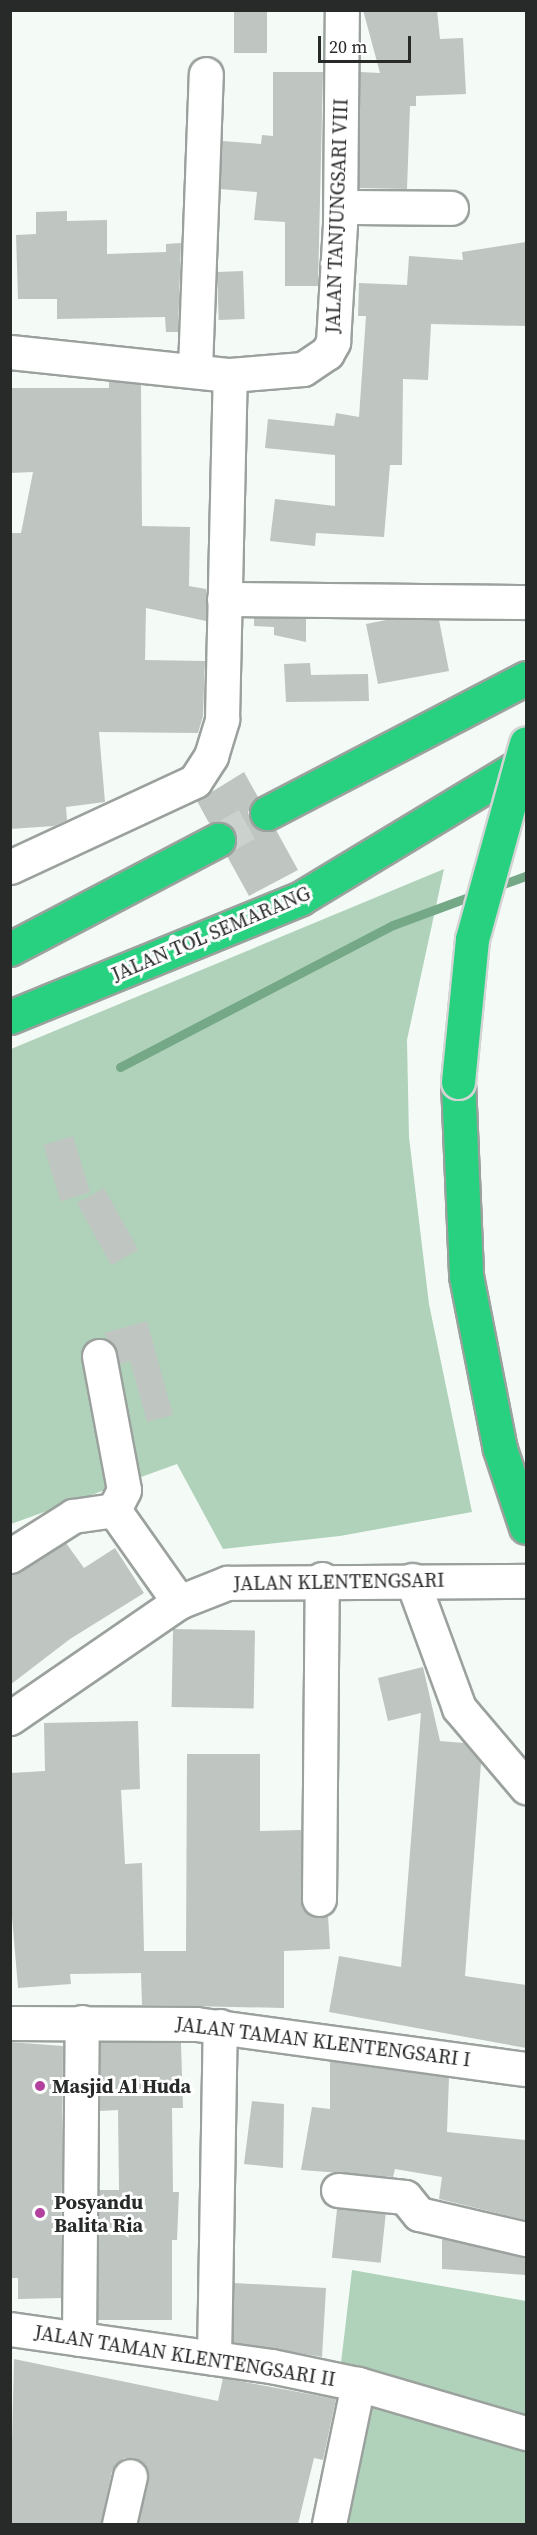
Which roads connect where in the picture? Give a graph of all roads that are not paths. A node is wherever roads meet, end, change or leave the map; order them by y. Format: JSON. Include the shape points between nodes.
{"nodes":[{"id":1,"x":342,"y":10,"type":"edge"},
{"id":2,"x":206,"y":74,"type":"dead end"},
{"id":3,"x":340,"y":207,"type":"junction"},
{"id":4,"x":451,"y":208,"type":"dead end"},
{"id":5,"x":10,"y":352,"type":"edge"},
{"id":6,"x":195,"y":369,"type":"junction"},
{"id":7,"x":230,"y":375,"type":"junction"},
{"id":8,"x":224,"y":599,"type":"junction"},
{"id":9,"x":526,"y":602,"type":"edge"},
{"id":10,"x":526,"y":678,"type":"edge"},
{"id":11,"x":526,"y":743,"type":"edge"},
{"id":12,"x":526,"y":762,"type":"edge"},
{"id":13,"x":267,"y":813,"type":"tunnel mouth"},
{"id":14,"x":218,"y":840,"type":"tunnel mouth"},
{"id":15,"x":10,"y":867,"type":"edge"},
{"id":16,"x":10,"y":949,"type":"edge"},
{"id":17,"x":10,"y":1017,"type":"edge"},
{"id":18,"x":99,"y":1356,"type":"dead end"},
{"id":19,"x":114,"y":1510,"type":"junction"},
{"id":20,"x":526,"y":1527,"type":"edge"},
{"id":21,"x":10,"y":1556,"type":"edge"},
{"id":22,"x":322,"y":1579,"type":"junction"},
{"id":23,"x":412,"y":1580,"type":"junction"},
{"id":24,"x":526,"y":1581,"type":"edge"},
{"id":25,"x":178,"y":1602,"type":"junction"},
{"id":26,"x":10,"y":1718,"type":"edge"},
{"id":27,"x":526,"y":1787,"type":"edge"},
{"id":28,"x":319,"y":1899,"type":"dead end"},
{"id":29,"x":82,"y":2022,"type":"junction"},
{"id":30,"x":10,"y":2023,"type":"edge"},
{"id":31,"x":220,"y":2026,"type":"junction"},
{"id":32,"x":526,"y":2069,"type":"edge"},
{"id":33,"x":338,"y":2190,"type":"dead end"},
{"id":34,"x":526,"y":2239,"type":"edge"},
{"id":35,"x":10,"y":2329,"type":"edge"},
{"id":36,"x":79,"y":2339,"type":"junction"},
{"id":37,"x":214,"y":2358,"type":"junction"},
{"id":38,"x":358,"y":2384,"type":"junction"},
{"id":39,"x":526,"y":2433,"type":"edge"},
{"id":40,"x":130,"y":2476,"type":"dead end"},
{"id":41,"x":119,"y":2524,"type":"edge"},
{"id":42,"x":329,"y":2524,"type":"edge"}],
"edges":[{"from":1,"to":3,"type":"street","name":"JALAN TANJUNGSARI VIII"},
{"from":2,"to":6,"type":"street"},
{"from":3,"to":4,"type":"street"},
{"from":3,"to":7,"type":"street","name":"JALAN TANJUNGSARI VIII","via":[[333,342],[327,353],[303,369]]},
{"from":5,"to":6,"type":"street","name":"JALAN TANJUNGSARI VIII"},
{"from":6,"to":7,"type":"street","name":"JALAN TANJUNGSARI VIII"},
{"from":7,"to":8,"type":"street"},
{"from":8,"to":9,"type":"street"},
{"from":8,"to":15,"type":"street","via":[[222,719],[211,756],[195,781]]},
{"from":10,"to":13,"type":"highway"},
{"from":11,"to":20,"type":"highway","bridge":true,"via":[[501,821],[472,939],[458,1082],[466,1276],[500,1449]]},
{"from":12,"to":17,"type":"highway","name":"JALAN TOL SEMARANG","via":[[301,898]]},
{"from":14,"to":16,"type":"highway"},
{"from":18,"to":19,"type":"street","via":[[124,1491]]},
{"from":19,"to":21,"type":"street","via":[[73,1516]]},
{"from":19,"to":25,"type":"street"},
{"from":22,"to":23,"type":"street","name":"JALAN KLENTENGSARI"},
{"from":22,"to":25,"type":"street","name":"JALAN KLENTENGSARI","via":[[227,1583]]},
{"from":22,"to":28,"type":"street"},
{"from":23,"to":24,"type":"street","name":"JALAN KLENTENGSARI"},
{"from":23,"to":27,"type":"street","via":[[459,1708]]},
{"from":25,"to":26,"type":"street","name":"JALAN KLENTENGSARI"},
{"from":29,"to":30,"type":"street","name":"JALAN TAMAN KLENTENGSARI I"},
{"from":29,"to":31,"type":"street","name":"JALAN TAMAN KLENTENGSARI I"},
{"from":29,"to":36,"type":"street"},
{"from":31,"to":32,"type":"street","name":"JALAN TAMAN KLENTENGSARI I"},
{"from":31,"to":37,"type":"street"},
{"from":33,"to":34,"type":"street","via":[[405,2197],[419,2214]]},
{"from":35,"to":36,"type":"street","name":"JALAN TAMAN KLENTENGSARI II"},
{"from":36,"to":37,"type":"street","name":"JALAN TAMAN KLENTENGSARI II"},
{"from":37,"to":38,"type":"street","name":"JALAN TAMAN KLENTENGSARI II"},
{"from":38,"to":39,"type":"street","name":"JALAN TAMAN KLENTENGSARI II"},
{"from":38,"to":42,"type":"street","name":"JALAN TAMAN KLENTENGSARI II"},
{"from":40,"to":41,"type":"street"}]}
